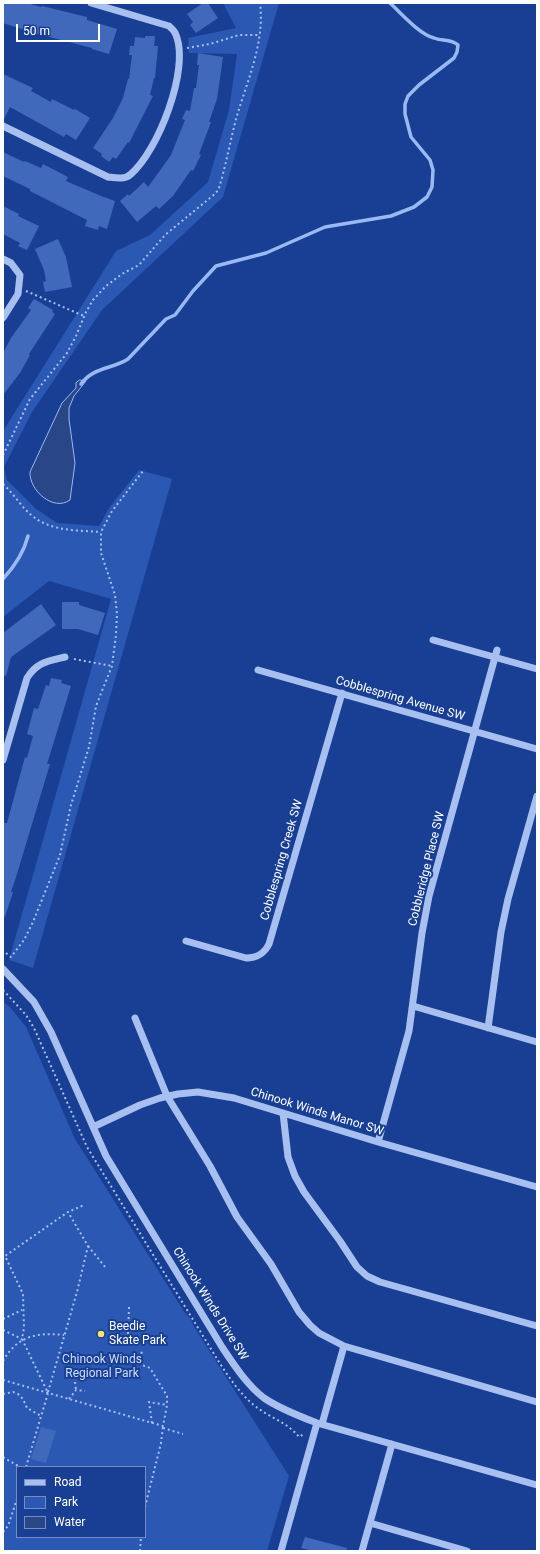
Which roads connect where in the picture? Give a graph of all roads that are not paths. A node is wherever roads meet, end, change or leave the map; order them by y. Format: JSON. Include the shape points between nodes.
{"nodes":[{"id":1,"x":91,"y":3,"type":"edge"},
{"id":2,"x":3,"y":126,"type":"edge"},
{"id":3,"x":3,"y":259,"type":"edge"},
{"id":4,"x":3,"y":318,"type":"edge"},
{"id":5,"x":434,"y":640,"type":"dead end"},
{"id":6,"x":496,"y":654,"type":"junction"},
{"id":7,"x":65,"y":657,"type":"road end"},
{"id":8,"x":537,"y":669,"type":"edge"},
{"id":9,"x":258,"y":670,"type":"dead end"},
{"id":10,"x":342,"y":693,"type":"junction"},
{"id":11,"x":474,"y":731,"type":"junction"},
{"id":12,"x":537,"y":749,"type":"edge"},
{"id":13,"x":3,"y":760,"type":"edge"},
{"id":14,"x":537,"y":796,"type":"edge"},
{"id":15,"x":186,"y":941,"type":"dead end"},
{"id":16,"x":3,"y":969,"type":"edge"},
{"id":17,"x":412,"y":1006,"type":"junction"},
{"id":18,"x":135,"y":1018,"type":"dead end"},
{"id":19,"x":488,"y":1028,"type":"junction"},
{"id":20,"x":537,"y":1042,"type":"edge"},
{"id":21,"x":167,"y":1096,"type":"junction"},
{"id":22,"x":283,"y":1113,"type":"junction"},
{"id":23,"x":93,"y":1127,"type":"junction"},
{"id":24,"x":378,"y":1142,"type":"junction"},
{"id":25,"x":537,"y":1187,"type":"edge"},
{"id":26,"x":537,"y":1326,"type":"edge"},
{"id":27,"x":344,"y":1346,"type":"junction"},
{"id":28,"x":537,"y":1402,"type":"edge"},
{"id":29,"x":320,"y":1424,"type":"junction"},
{"id":30,"x":392,"y":1444,"type":"junction"},
{"id":31,"x":537,"y":1486,"type":"edge"},
{"id":32,"x":370,"y":1523,"type":"junction"},
{"id":33,"x":281,"y":1551,"type":"edge"},
{"id":34,"x":362,"y":1551,"type":"edge"},
{"id":35,"x":467,"y":1551,"type":"edge"}],
"edges":[{"from":1,"to":2,"type":"street","via":[[169,26],[176,33],[180,49],[176,86],[162,128],[142,161],[131,175],[108,178]]},
{"from":3,"to":4,"type":"street","via":[[11,263],[20,274],[20,289]]},
{"from":5,"to":6,"type":"street"},
{"from":6,"to":8,"type":"street"},
{"from":6,"to":11,"type":"street","name":"Cobbleridge Place SW"},
{"from":7,"to":13,"type":"street","via":[[45,662],[33,669],[27,678]]},
{"from":9,"to":10,"type":"street","name":"Cobblespring Avenue SW"},
{"from":10,"to":11,"type":"street","name":"Cobblespring Avenue SW"},
{"from":10,"to":15,"type":"street","name":"Cobblespring Creek SW","via":[[265,952],[253,958],[246,958]]},
{"from":11,"to":12,"type":"street","name":"Cobblespring Avenue SW"},
{"from":11,"to":17,"type":"street","name":"Cobbleridge Place SW","via":[[429,896]]},
{"from":14,"to":19,"type":"street","via":[[501,932]]},
{"from":16,"to":23,"type":"street","name":"Chinook Winds Drive SW","via":[[34,1002],[51,1032]]},
{"from":17,"to":19,"type":"street"},
{"from":17,"to":24,"type":"street","name":"Cobbleridge Place SW","via":[[409,1031]]},
{"from":18,"to":21,"type":"street"},
{"from":19,"to":20,"type":"street"},
{"from":21,"to":22,"type":"street","name":"Chinook Winds Manor SW","via":[[198,1092],[234,1098]]},
{"from":21,"to":23,"type":"street","name":"Chinook Winds Manor SW","via":[[140,1105]]},
{"from":21,"to":27,"type":"street","via":[[210,1166],[237,1217],[271,1264],[299,1312],[319,1333]]},
{"from":22,"to":24,"type":"street","name":"Chinook Winds Manor SW"},
{"from":22,"to":26,"type":"street","via":[[288,1157],[295,1176],[357,1267],[367,1276],[380,1282]]},
{"from":23,"to":29,"type":"street","name":"Chinook Winds Drive SW","via":[[106,1156],[238,1370],[264,1398]]},
{"from":24,"to":25,"type":"street","name":"Chinook Winds Manor SW"},
{"from":27,"to":28,"type":"street"},
{"from":27,"to":29,"type":"street"},
{"from":29,"to":30,"type":"street","name":"Chinook Winds Drive SW"},
{"from":29,"to":33,"type":"street"},
{"from":30,"to":31,"type":"street","name":"Chinook Winds Drive SW"},
{"from":30,"to":32,"type":"street"},
{"from":32,"to":34,"type":"street"},
{"from":32,"to":35,"type":"street"}]}
